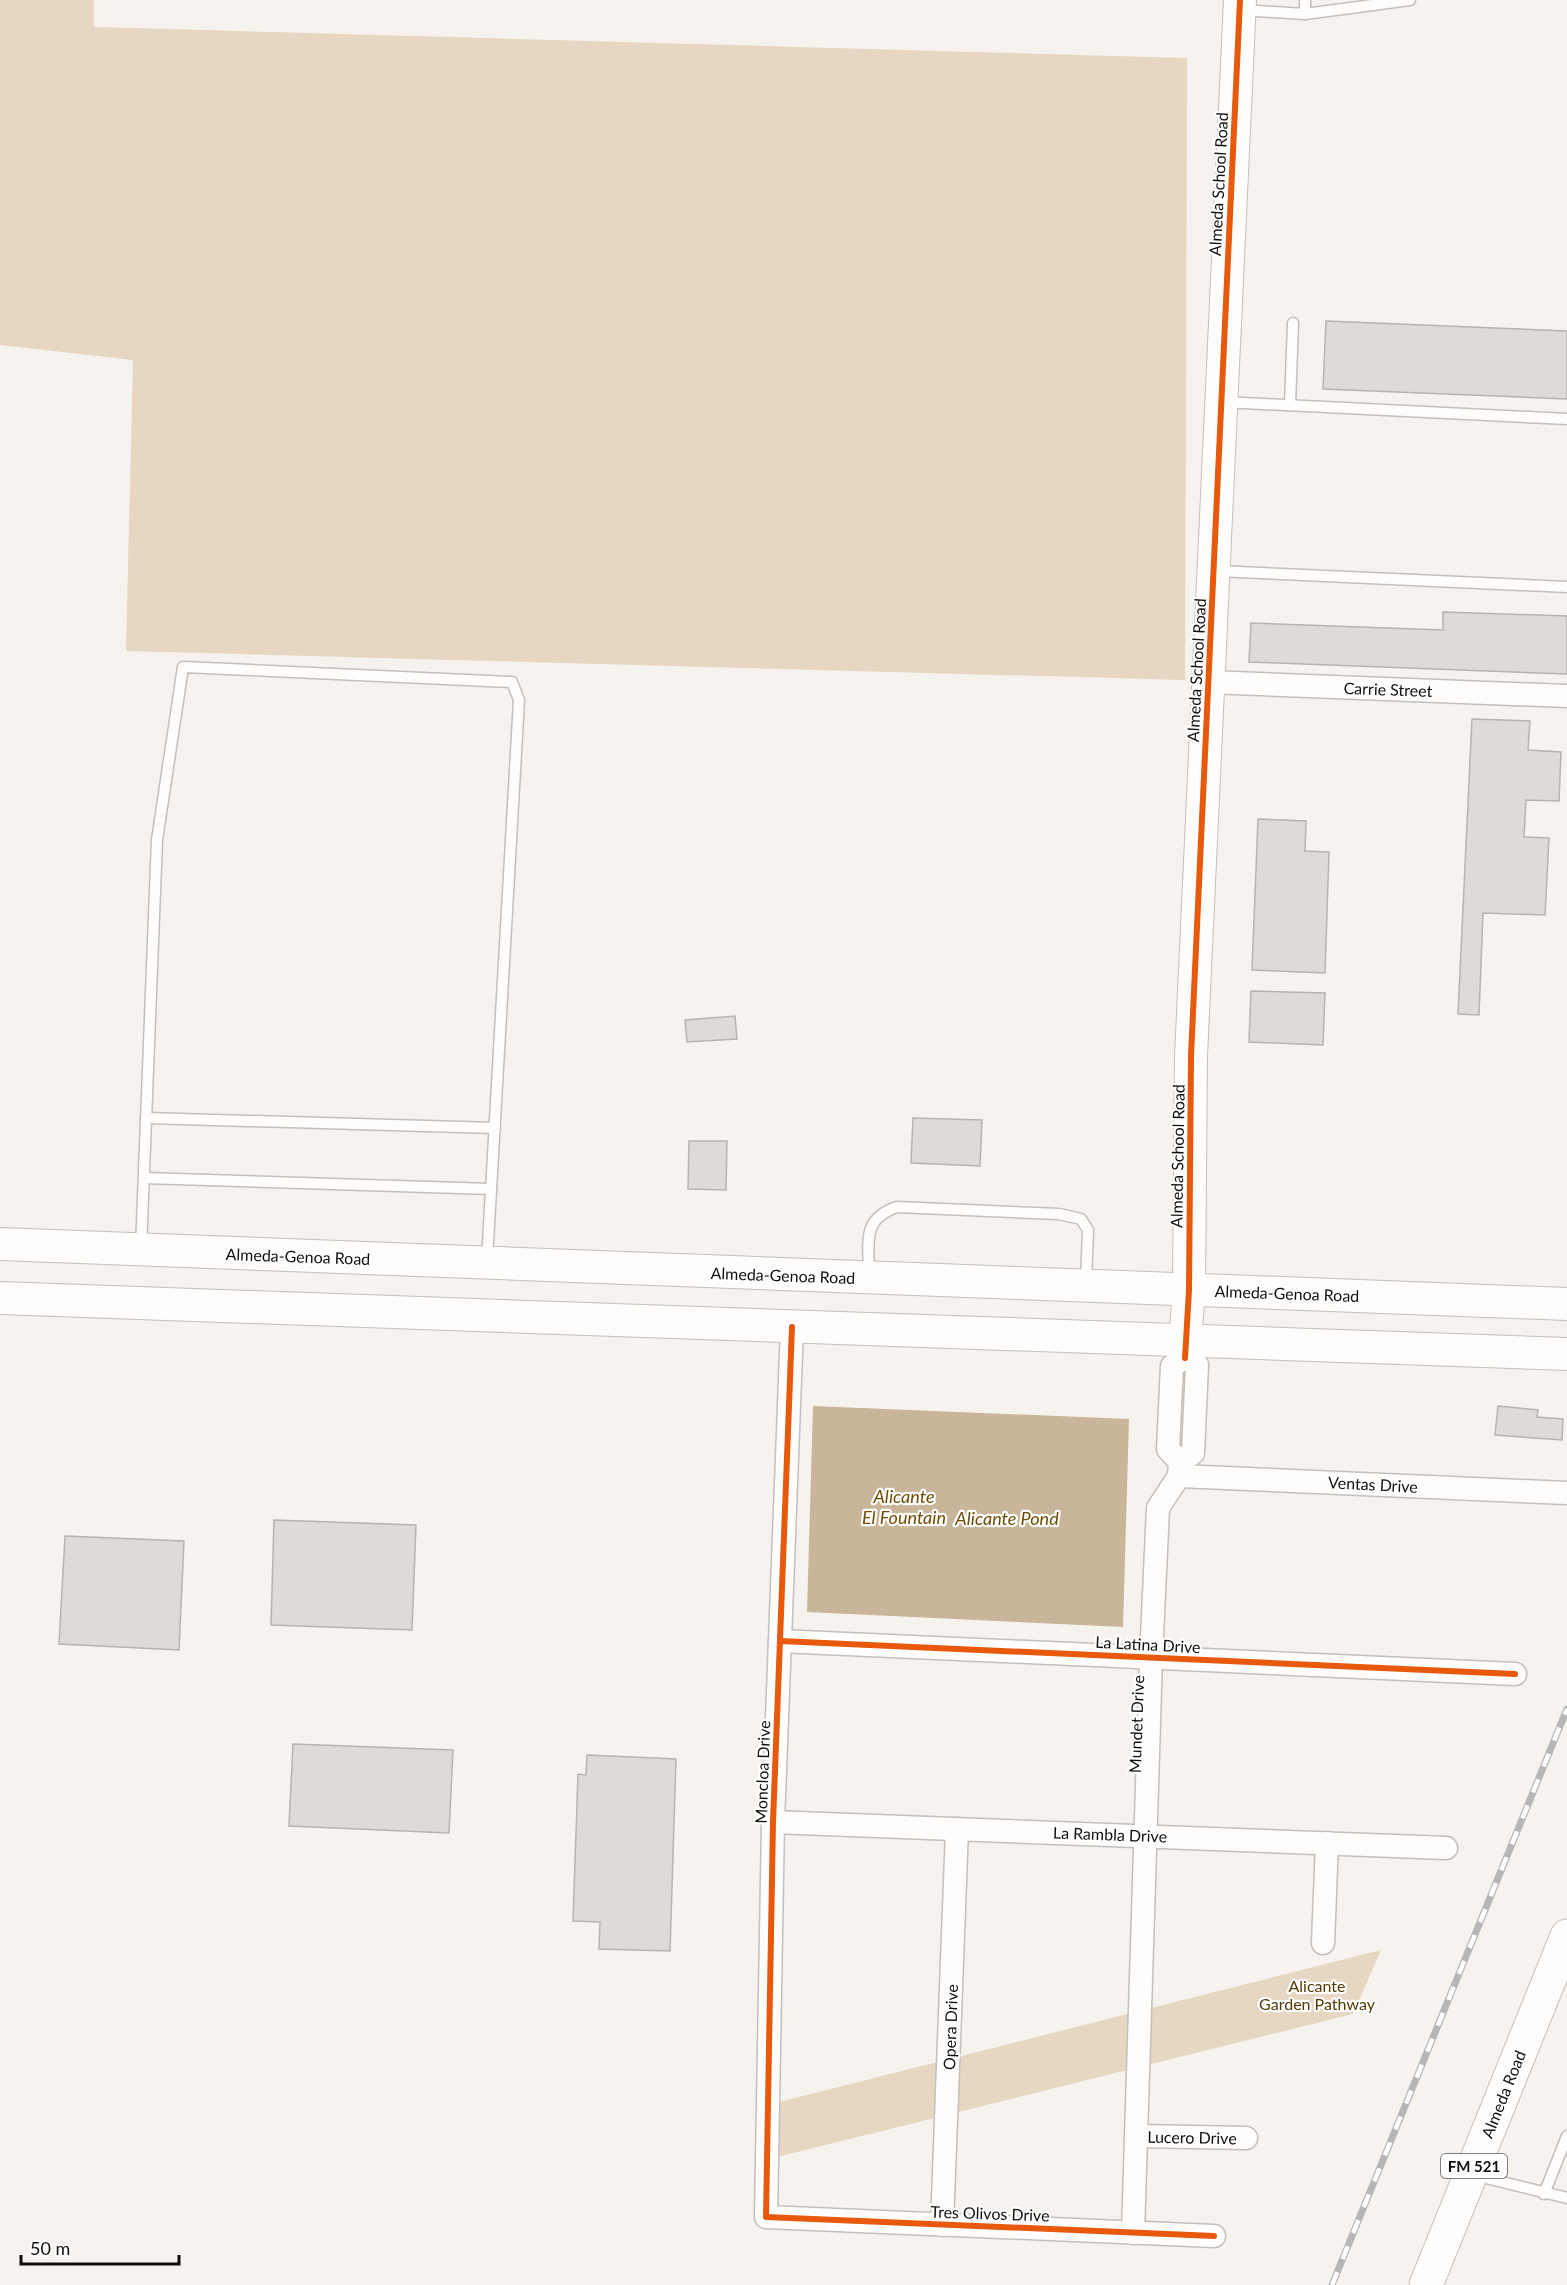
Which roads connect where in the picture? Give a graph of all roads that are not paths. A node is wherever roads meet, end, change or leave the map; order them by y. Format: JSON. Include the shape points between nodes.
{"nodes":[{"id":1,"x":1305,"y":0,"type":"edge"},
{"id":2,"x":1410,"y":0,"type":"edge"},
{"id":3,"x":1240,"y":5,"type":"edge"},
{"id":4,"x":1305,"y":14,"type":"junction"},
{"id":5,"x":1293,"y":323,"type":"dead end"},
{"id":6,"x":1222,"y":402,"type":"junction"},
{"id":7,"x":1290,"y":405,"type":"junction"},
{"id":8,"x":1567,"y":419,"type":"edge"},
{"id":9,"x":1214,"y":570,"type":"junction"},
{"id":10,"x":1567,"y":587,"type":"edge"},
{"id":11,"x":1209,"y":682,"type":"junction"},
{"id":12,"x":1567,"y":696,"type":"edge"},
{"id":13,"x":146,"y":1119,"type":"junction"},
{"id":14,"x":495,"y":1128,"type":"junction"},
{"id":15,"x":144,"y":1178,"type":"junction"},
{"id":16,"x":491,"y":1189,"type":"junction"},
{"id":17,"x":0,"y":1244,"type":"edge"},
{"id":18,"x":141,"y":1250,"type":"junction"},
{"id":19,"x":487,"y":1264,"type":"junction"},
{"id":20,"x":595,"y":1268,"type":"junction"},
{"id":21,"x":869,"y":1278,"type":"junction"},
{"id":22,"x":1086,"y":1286,"type":"junction"},
{"id":23,"x":1189,"y":1290,"type":"junction"},
{"id":24,"x":1418,"y":1297,"type":"junction"},
{"id":25,"x":0,"y":1298,"type":"edge"},
{"id":26,"x":1567,"y":1304,"type":"edge"},
{"id":27,"x":594,"y":1320,"type":"junction"},
{"id":28,"x":792,"y":1327,"type":"junction"},
{"id":29,"x":1416,"y":1348,"type":"junction"},
{"id":30,"x":1185,"y":1349,"type":"junction"},
{"id":31,"x":1567,"y":1354,"type":"edge"},
{"id":32,"x":1180,"y":1469,"type":"junction"},
{"id":33,"x":1567,"y":1493,"type":"edge"},
{"id":34,"x":780,"y":1641,"type":"junction"},
{"id":35,"x":1151,"y":1658,"type":"junction"},
{"id":36,"x":1515,"y":1674,"type":"dead end"},
{"id":37,"x":773,"y":1822,"type":"junction"},
{"id":38,"x":957,"y":1829,"type":"junction"},
{"id":39,"x":1146,"y":1835,"type":"junction"},
{"id":40,"x":1327,"y":1843,"type":"junction"},
{"id":41,"x":1446,"y":1848,"type":"dead end"},
{"id":42,"x":1567,"y":1936,"type":"edge"},
{"id":43,"x":1323,"y":1943,"type":"dead end"},
{"id":44,"x":1137,"y":2136,"type":"junction"},
{"id":45,"x":1567,"y":2136,"type":"edge"},
{"id":46,"x":1246,"y":2138,"type":"dead end"},
{"id":47,"x":1471,"y":2174,"type":"junction"},
{"id":48,"x":1544,"y":2194,"type":"junction"},
{"id":49,"x":1567,"y":2198,"type":"edge"},
{"id":50,"x":766,"y":2217,"type":"joint"},
{"id":51,"x":942,"y":2225,"type":"junction"},
{"id":52,"x":1134,"y":2233,"type":"junction"},
{"id":53,"x":1214,"y":2236,"type":"dead end"},
{"id":54,"x":1426,"y":2285,"type":"edge"}],
"edges":[{"from":1,"to":4,"type":"lane"},
{"from":2,"to":4,"type":"lane"},
{"from":3,"to":4,"type":"lane"},
{"from":3,"to":6,"type":"main road","name":"Almeda School Road"},
{"from":5,"to":7,"type":"lane"},
{"from":6,"to":7,"type":"lane"},
{"from":6,"to":9,"type":"main road","name":"Almeda School Road"},
{"from":7,"to":8,"type":"lane"},
{"from":9,"to":10,"type":"lane"},
{"from":9,"to":11,"type":"main road","name":"Almeda School Road"},
{"from":11,"to":12,"type":"street","name":"Carrie Street"},
{"from":11,"to":23,"type":"main road","name":"Almeda School Road","via":[[1191,1056]]},
{"from":13,"to":14,"type":"lane"},
{"from":13,"to":14,"type":"lane","via":[[157,840],[183,667],[512,682],[519,700]]},
{"from":13,"to":15,"type":"lane"},
{"from":14,"to":16,"type":"lane"},
{"from":15,"to":16,"type":"lane"},
{"from":15,"to":18,"type":"lane"},
{"from":16,"to":19,"type":"lane"},
{"from":17,"to":18,"type":"main road","name":"Almeda-Genoa Road"},
{"from":18,"to":19,"type":"main road","name":"Almeda-Genoa Road"},
{"from":19,"to":20,"type":"main road","name":"Almeda-Genoa Road"},
{"from":20,"to":21,"type":"main road","name":"Almeda-Genoa Road"},
{"from":20,"to":27,"type":"main road"},
{"from":21,"to":22,"type":"main road","name":"Almeda-Genoa Road"},
{"from":21,"to":22,"type":"lane","via":[[870,1231],[875,1219],[897,1207],[1059,1214],[1081,1219],[1088,1230]]},
{"from":22,"to":23,"type":"main road","name":"Almeda-Genoa Road"},
{"from":23,"to":24,"type":"main road","name":"Almeda-Genoa Road"},
{"from":23,"to":30,"type":"main road","name":"Almeda School Road"},
{"from":24,"to":26,"type":"main road","name":"Almeda-Genoa Road"},
{"from":24,"to":29,"type":"main road"},
{"from":25,"to":27,"type":"main road"},
{"from":27,"to":28,"type":"main road"},
{"from":28,"to":30,"type":"main road"},
{"from":28,"to":34,"type":"street","name":"Moncloa Drive"},
{"from":29,"to":30,"type":"main road"},
{"from":29,"to":31,"type":"main road"},
{"from":30,"to":32,"type":"street","via":[[1172,1366],[1183,1407],[1168,1449]]},
{"from":32,"to":33,"type":"street","name":"Ventas Drive"},
{"from":32,"to":35,"type":"street","name":"Mundet Drive","via":[[1158,1508]]},
{"from":34,"to":35,"type":"street","name":"La Latina Drive"},
{"from":34,"to":37,"type":"street","name":"Moncloa Drive"},
{"from":35,"to":36,"type":"street","name":"La Latina Drive"},
{"from":35,"to":39,"type":"street","name":"Mundet Drive"},
{"from":37,"to":38,"type":"street","name":"La Rambla Drive"},
{"from":37,"to":50,"type":"street","name":"Moncloa Drive"},
{"from":38,"to":39,"type":"street","name":"La Rambla Drive"},
{"from":38,"to":51,"type":"street","name":"Opera Drive"},
{"from":39,"to":40,"type":"street","name":"La Rambla Drive"},
{"from":39,"to":44,"type":"street","name":"Mundet Drive"},
{"from":40,"to":41,"type":"street","name":"La Rambla Drive"},
{"from":40,"to":43,"type":"street"},
{"from":42,"to":47,"type":"main road","name":"Almeda Road","number":"FM 521"},
{"from":44,"to":46,"type":"street","name":"Lucero Drive"},
{"from":44,"to":52,"type":"street","name":"Mundet Drive"},
{"from":45,"to":48,"type":"lane"},
{"from":47,"to":48,"type":"lane"},
{"from":47,"to":54,"type":"main road","name":"Almeda Road","number":"FM 521"},
{"from":48,"to":49,"type":"lane"},
{"from":50,"to":51,"type":"street","name":"Tres Olivos Drive"},
{"from":51,"to":52,"type":"street","name":"Tres Olivos Drive"},
{"from":52,"to":53,"type":"street","name":"Tres Olivos Drive"}]}
